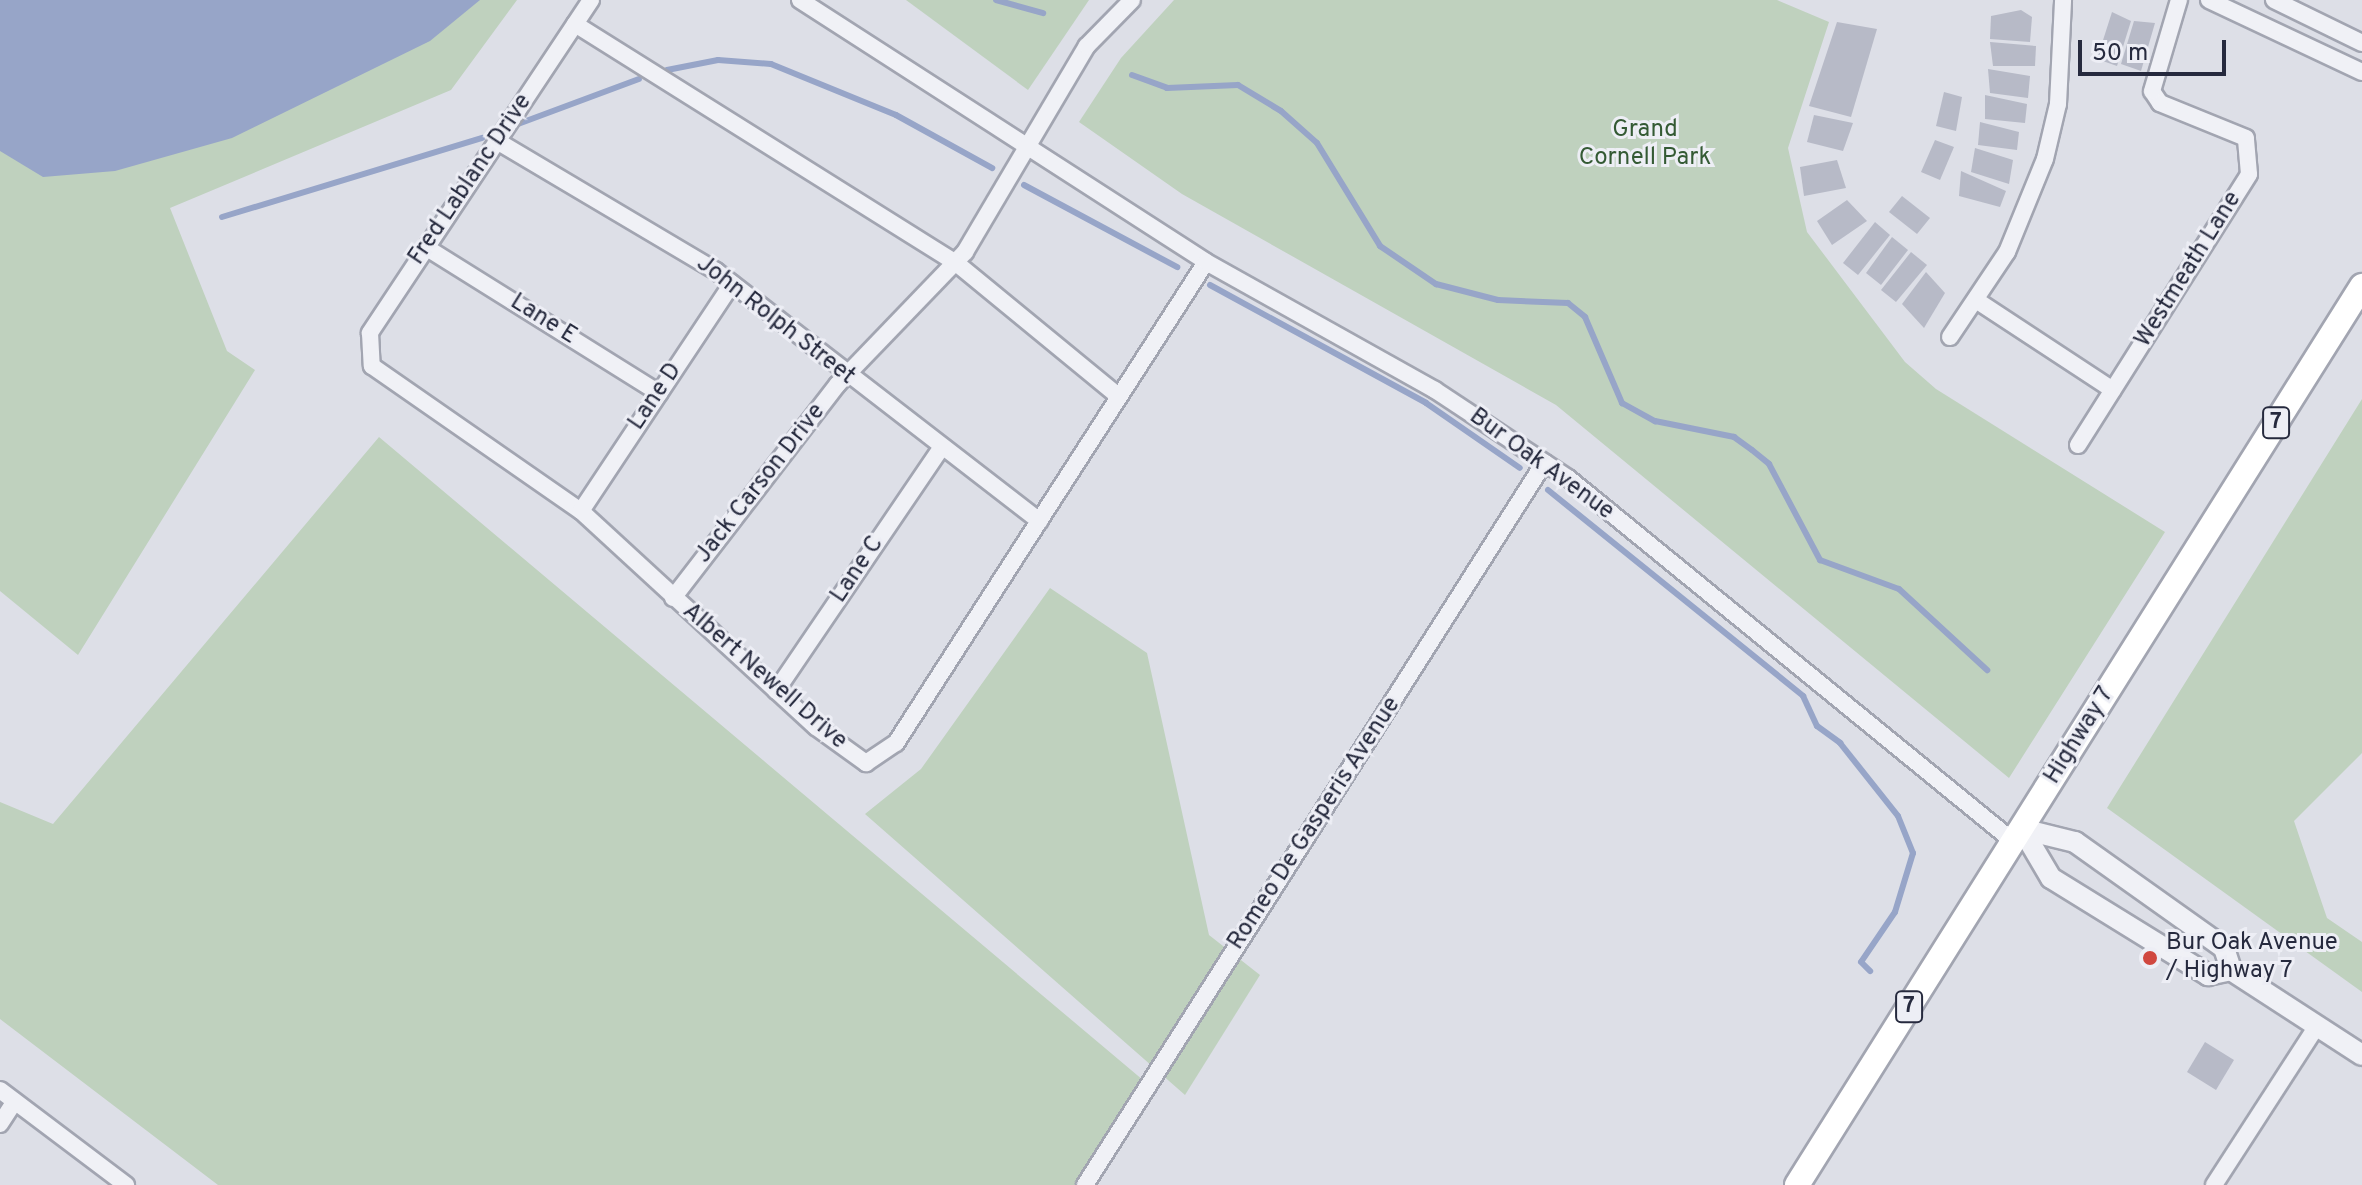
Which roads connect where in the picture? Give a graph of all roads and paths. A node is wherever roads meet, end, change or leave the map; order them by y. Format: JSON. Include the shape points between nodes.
{"nodes":[{"id":1,"x":591,"y":0,"type":"edge"},
{"id":2,"x":800,"y":0,"type":"edge"},
{"id":3,"x":1132,"y":0,"type":"edge"},
{"id":4,"x":2063,"y":0,"type":"edge"},
{"id":5,"x":2179,"y":0,"type":"edge"},
{"id":6,"x":2209,"y":0,"type":"edge"},
{"id":7,"x":2274,"y":0,"type":"edge"},
{"id":8,"x":575,"y":24,"type":"junction"},
{"id":9,"x":2362,"y":43,"type":"edge"},
{"id":10,"x":2362,"y":72,"type":"edge"},
{"id":11,"x":497,"y":141,"type":"junction"},
{"id":12,"x":1027,"y":147,"type":"junction"},
{"id":13,"x":427,"y":248,"type":"junction"},
{"id":14,"x":955,"y":262,"type":"junction"},
{"id":15,"x":1206,"y":262,"type":"junction"},
{"id":16,"x":732,"y":284,"type":"junction"},
{"id":17,"x":2362,"y":286,"type":"edge"},
{"id":18,"x":1979,"y":302,"type":"junction"},
{"id":19,"x":1950,"y":337,"type":"dead end"},
{"id":20,"x":372,"y":366,"type":"joint"},
{"id":21,"x":846,"y":376,"type":"junction"},
{"id":22,"x":2113,"y":390,"type":"junction"},
{"id":23,"x":659,"y":393,"type":"junction"},
{"id":24,"x":1117,"y":395,"type":"junction"},
{"id":25,"x":2078,"y":445,"type":"dead end"},
{"id":26,"x":940,"y":450,"type":"junction"},
{"id":27,"x":1544,"y":463,"type":"junction"},
{"id":28,"x":581,"y":511,"type":"junction"},
{"id":29,"x":1040,"y":521,"type":"junction"},
{"id":30,"x":673,"y":598,"type":"junction"},
{"id":31,"x":776,"y":691,"type":"junction"},
{"id":32,"x":2018,"y":835,"type":"junction"},
{"id":33,"x":2231,"y":970,"type":"junction"},
{"id":34,"x":2317,"y":1026,"type":"junction"},
{"id":35,"x":2362,"y":1055,"type":"edge"},
{"id":36,"x":0,"y":1090,"type":"edge"},
{"id":37,"x":15,"y":1101,"type":"junction"},
{"id":38,"x":0,"y":1124,"type":"edge"},
{"id":39,"x":126,"y":1185,"type":"edge"},
{"id":40,"x":1085,"y":1185,"type":"edge"},
{"id":41,"x":1797,"y":1185,"type":"edge"},
{"id":42,"x":2214,"y":1185,"type":"edge"}],
"edges":[{"from":1,"to":8,"type":"street","name":"Fred Lablanc Drive"},
{"from":2,"to":12,"type":"street"},
{"from":3,"to":12,"type":"street","name":"Jack Carson Drive","via":[[1087,46]]},
{"from":4,"to":18,"type":"street","via":[[2058,104],[2045,159]]},
{"from":5,"to":22,"type":"street","name":"Westmeath Lane","via":[[2152,91],[2160,103],[2246,138],[2249,174]]},
{"from":6,"to":10,"type":"street"},
{"from":7,"to":9,"type":"street"},
{"from":8,"to":11,"type":"street","name":"Fred Lablanc Drive"},
{"from":8,"to":14,"type":"street"},
{"from":11,"to":13,"type":"street","name":"Fred Lablanc Drive"},
{"from":11,"to":16,"type":"street","name":"John Rolph Street"},
{"from":12,"to":14,"type":"street","name":"Jack Carson Drive"},
{"from":12,"to":15,"type":"street","name":"Bur Oak Avenue"},
{"from":13,"to":20,"type":"street","name":"Fred Lablanc Drive","via":[[370,333]]},
{"from":13,"to":23,"type":"street","name":"Lane E"},
{"from":14,"to":21,"type":"street","name":"Jack Carson Drive"},
{"from":14,"to":24,"type":"street"},
{"from":15,"to":24,"type":"street","name":"Albert Newell Drive"},
{"from":15,"to":27,"type":"street","name":"Bur Oak Avenue","via":[[1435,390]]},
{"from":16,"to":21,"type":"street","name":"John Rolph Street"},
{"from":16,"to":23,"type":"street","name":"Lane D"},
{"from":17,"to":32,"type":"main road","name":"Highway 7","number":"7"},
{"from":18,"to":19,"type":"street"},
{"from":18,"to":22,"type":"street"},
{"from":20,"to":28,"type":"street","name":"Albert Newell Drive"},
{"from":21,"to":26,"type":"street","name":"John Rolph Street"},
{"from":21,"to":30,"type":"street","name":"Jack Carson Drive"},
{"from":22,"to":25,"type":"street","name":"Westmeath Lane"},
{"from":23,"to":28,"type":"street","name":"Lane D"},
{"from":24,"to":29,"type":"street","name":"Albert Newell Drive"},
{"from":26,"to":29,"type":"street","name":"John Rolph Street"},
{"from":26,"to":31,"type":"street","name":"Lane C"},
{"from":27,"to":32,"type":"street","name":"Bur Oak Avenue"},
{"from":27,"to":40,"type":"street","name":"Romeo De Gasperis Avenue"},
{"from":28,"to":30,"type":"street","name":"Albert Newell Drive"},
{"from":29,"to":31,"type":"street","name":"Albert Newell Drive","via":[[896,743],[866,763]]},
{"from":30,"to":31,"type":"street","name":"Albert Newell Drive"},
{"from":32,"to":33,"type":"street","name":"Bur Oak Avenue","via":[[2051,878],[2208,975]]},
{"from":32,"to":33,"type":"street","name":"Bur Oak Avenue","via":[[2075,842],[2224,948]]},
{"from":32,"to":41,"type":"main road","name":"Highway 7","number":"7"},
{"from":33,"to":34,"type":"street","name":"Bur Oak Avenue"},
{"from":34,"to":35,"type":"street","name":"Bur Oak Avenue"},
{"from":34,"to":42,"type":"street"},
{"from":36,"to":37,"type":"street"},
{"from":37,"to":38,"type":"street"},
{"from":37,"to":39,"type":"street"}]}
